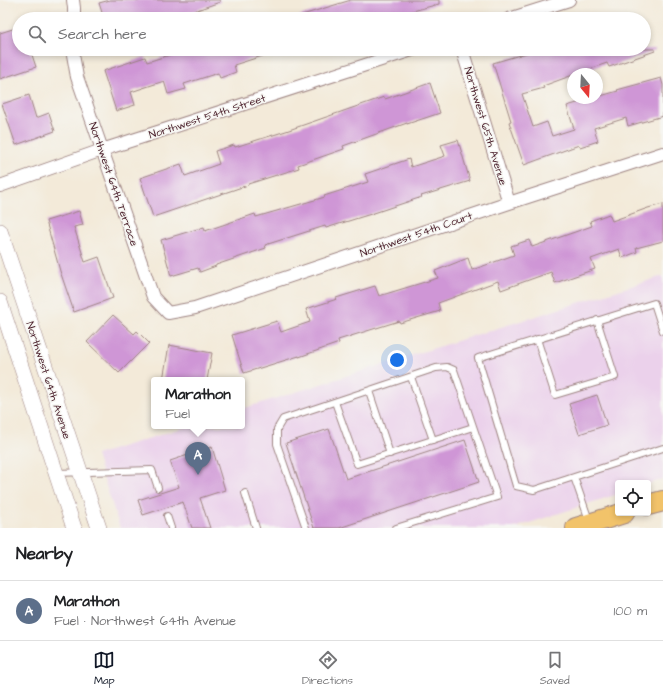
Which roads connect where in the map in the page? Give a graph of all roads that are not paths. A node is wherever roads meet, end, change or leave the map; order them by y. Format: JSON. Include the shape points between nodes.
{"nodes":[{"id":1,"x":73,"y":0,"type":"edge"},
{"id":2,"x":569,"y":0,"type":"edge"},
{"id":3,"x":74,"y":12,"type":"edge"},
{"id":4,"x":531,"y":12,"type":"edge"},
{"id":5,"x":73,"y":56,"type":"edge"},
{"id":6,"x":393,"y":56,"type":"edge"},
{"id":7,"x":464,"y":56,"type":"edge"},
{"id":8,"x":102,"y":150,"type":"junction"},
{"id":9,"x":663,"y":154,"type":"edge"},
{"id":10,"x":0,"y":186,"type":"edge"},
{"id":11,"x":510,"y":203,"type":"junction"},
{"id":12,"x":0,"y":231,"type":"edge"},
{"id":13,"x":0,"y":302,"type":"edge"},
{"id":14,"x":168,"y":313,"type":"joint"},
{"id":15,"x":597,"y":320,"type":"junction"},
{"id":16,"x":663,"y":331,"type":"edge"},
{"id":17,"x":537,"y":339,"type":"junction"},
{"id":18,"x":412,"y":377,"type":"junction"},
{"id":19,"x":369,"y":391,"type":"junction"},
{"id":20,"x":335,"y":402,"type":"junction"},
{"id":21,"x":473,"y":427,"type":"junction"},
{"id":22,"x":433,"y":440,"type":"junction"},
{"id":23,"x":663,"y":448,"type":"edge"},
{"id":24,"x":390,"y":454,"type":"junction"},
{"id":25,"x":56,"y":472,"type":"junction"},
{"id":26,"x":79,"y":472,"type":"junction"},
{"id":27,"x":574,"y":477,"type":"junction"},
{"id":28,"x":158,"y":488,"type":"dead end"},
{"id":29,"x":244,"y":493,"type":"dead end"},
{"id":30,"x":167,"y":516,"type":"dead end"},
{"id":31,"x":615,"y":516,"type":"edge"},
{"id":32,"x":634,"y":516,"type":"edge"},
{"id":33,"x":583,"y":526,"type":"edge"},
{"id":34,"x":74,"y":528,"type":"edge"},
{"id":35,"x":99,"y":528,"type":"edge"},
{"id":36,"x":171,"y":528,"type":"edge"},
{"id":37,"x":256,"y":528,"type":"edge"},
{"id":38,"x":306,"y":528,"type":"edge"},
{"id":39,"x":396,"y":528,"type":"edge"},
{"id":40,"x":620,"y":528,"type":"edge"}],
"edges":[{"from":1,"to":3,"type":"street"},
{"from":2,"to":4,"type":"street"},
{"from":5,"to":8,"type":"street","name":"Northwest 64th Terrace","via":[[77,76]]},
{"from":6,"to":8,"type":"street","name":"Northwest 54th Street"},
{"from":7,"to":11,"type":"street","name":"Northwest 65th Avenue"},
{"from":8,"to":10,"type":"street","name":"Northwest 54th Street"},
{"from":8,"to":14,"type":"street","name":"Northwest 64th Terrace","via":[[153,297]]},
{"from":9,"to":11,"type":"street","name":"Northwest 54th Court"},
{"from":11,"to":14,"type":"street","name":"Northwest 54th Court","via":[[196,308]]},
{"from":12,"to":26,"type":"street","name":"Northwest 64th Avenue"},
{"from":13,"to":25,"type":"street","name":"Northwest 64th Avenue"},
{"from":15,"to":16,"type":"lane","via":[[654,303]]},
{"from":15,"to":17,"type":"lane"},
{"from":15,"to":17,"type":"lane","via":[[615,377],[555,395]]},
{"from":17,"to":27,"type":"lane","via":[[478,358],[516,486],[534,490]]},
{"from":18,"to":19,"type":"lane"},
{"from":18,"to":21,"type":"lane","via":[[436,368],[447,367],[454,370]]},
{"from":18,"to":22,"type":"lane"},
{"from":19,"to":20,"type":"lane"},
{"from":19,"to":24,"type":"lane"},
{"from":20,"to":24,"type":"lane","via":[[357,464]]},
{"from":20,"to":38,"type":"lane","via":[[283,419],[277,429],[277,444]]},
{"from":21,"to":22,"type":"lane"},
{"from":21,"to":39,"type":"lane","via":[[497,497]]},
{"from":22,"to":24,"type":"lane"},
{"from":23,"to":27,"type":"lane"},
{"from":25,"to":26,"type":"lane"},
{"from":25,"to":34,"type":"street","name":"Northwest 64th Avenue"},
{"from":26,"to":28,"type":"lane","via":[[152,470]]},
{"from":26,"to":35,"type":"street","name":"Northwest 64th Avenue"},
{"from":27,"to":33,"type":"lane"},
{"from":29,"to":37,"type":"lane"},
{"from":30,"to":36,"type":"lane"},
{"from":31,"to":33,"type":"highway"},
{"from":32,"to":40,"type":"highway"}]}
